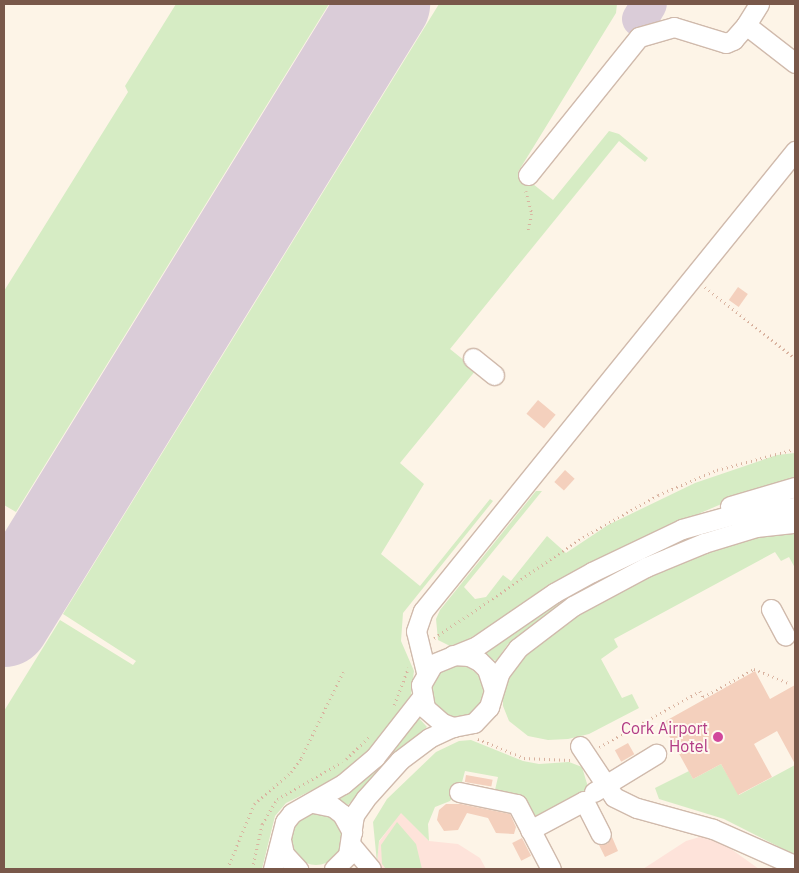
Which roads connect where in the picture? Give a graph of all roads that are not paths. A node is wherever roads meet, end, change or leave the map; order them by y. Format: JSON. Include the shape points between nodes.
{"nodes":[{"id":1,"x":759,"y":4,"type":"edge"},
{"id":2,"x":746,"y":24,"type":"junction"},
{"id":3,"x":795,"y":63,"type":"edge"},
{"id":4,"x":795,"y":151,"type":"edge"},
{"id":5,"x":528,"y":175,"type":"road end"},
{"id":6,"x":473,"y":358,"type":"dead end"},
{"id":7,"x":494,"y":375,"type":"dead end"},
{"id":8,"x":795,"y":487,"type":"edge"},
{"id":9,"x":795,"y":506,"type":"edge"},
{"id":10,"x":795,"y":522,"type":"edge"},
{"id":11,"x":682,"y":529,"type":"junction"},
{"id":12,"x":771,"y":609,"type":"dead end"},
{"id":13,"x":785,"y":635,"type":"dead end"},
{"id":14,"x":423,"y":656,"type":"junction"},
{"id":15,"x":443,"y":657,"type":"junction"},
{"id":16,"x":494,"y":690,"type":"junction"},
{"id":17,"x":422,"y":697,"type":"junction"},
{"id":18,"x":453,"y":727,"type":"junction"},
{"id":19,"x":583,"y":752,"type":"road end"},
{"id":20,"x":656,"y":754,"type":"dead end"},
{"id":21,"x":602,"y":784,"type":"junction"},
{"id":22,"x":459,"y":792,"type":"dead end"},
{"id":23,"x":584,"y":801,"type":"junction"},
{"id":24,"x":313,"y":803,"type":"junction"},
{"id":25,"x":530,"y":830,"type":"junction"},
{"id":26,"x":281,"y":834,"type":"junction"},
{"id":27,"x":601,"y":834,"type":"dead end"},
{"id":28,"x":352,"y":839,"type":"junction"},
{"id":29,"x":792,"y":864,"type":"dead end"},
{"id":30,"x":273,"y":869,"type":"edge"},
{"id":31,"x":298,"y":869,"type":"edge"},
{"id":32,"x":334,"y":869,"type":"edge"},
{"id":33,"x":371,"y":869,"type":"edge"},
{"id":34,"x":551,"y":869,"type":"edge"}],
"edges":[{"from":1,"to":2,"type":"street"},
{"from":2,"to":3,"type":"street"},
{"from":2,"to":5,"type":"street","via":[[733,40],[726,43],[674,27],[638,37]]},
{"from":4,"to":14,"type":"street","via":[[423,612],[416,631]]},
{"from":6,"to":7,"type":"street"},
{"from":8,"to":11,"type":"street","via":[[722,508]]},
{"from":9,"to":11,"type":"street","via":[[732,515]]},
{"from":10,"to":16,"type":"street","via":[[756,526],[723,536],[601,590],[526,639],[500,672]]},
{"from":11,"to":15,"type":"street","via":[[634,550],[554,593],[478,646]]},
{"from":12,"to":13,"type":"street"},
{"from":14,"to":15,"type":"street"},
{"from":14,"to":17,"type":"street"},
{"from":15,"to":16,"type":"street","via":[[464,655],[479,661],[487,669]]},
{"from":16,"to":18,"type":"street","via":[[490,707],[483,716],[474,723]]},
{"from":17,"to":18,"type":"street","via":[[432,717]]},
{"from":17,"to":24,"type":"street","via":[[402,727],[374,757],[343,784]]},
{"from":18,"to":28,"type":"street","via":[[429,738],[395,765],[359,807]]},
{"from":19,"to":21,"type":"street"},
{"from":20,"to":21,"type":"street"},
{"from":21,"to":23,"type":"street"},
{"from":21,"to":29,"type":"street","via":[[614,798],[637,808],[713,829]]},
{"from":22,"to":25,"type":"street","via":[[517,804]]},
{"from":23,"to":25,"type":"street"},
{"from":23,"to":27,"type":"street"},
{"from":24,"to":26,"type":"street","via":[[292,813]]},
{"from":24,"to":28,"type":"street","via":[[333,807],[342,814]]},
{"from":25,"to":34,"type":"street"},
{"from":26,"to":30,"type":"street"},
{"from":26,"to":31,"type":"street","via":[[284,854]]},
{"from":28,"to":32,"type":"street","via":[[348,855]]},
{"from":28,"to":33,"type":"street"}]}
